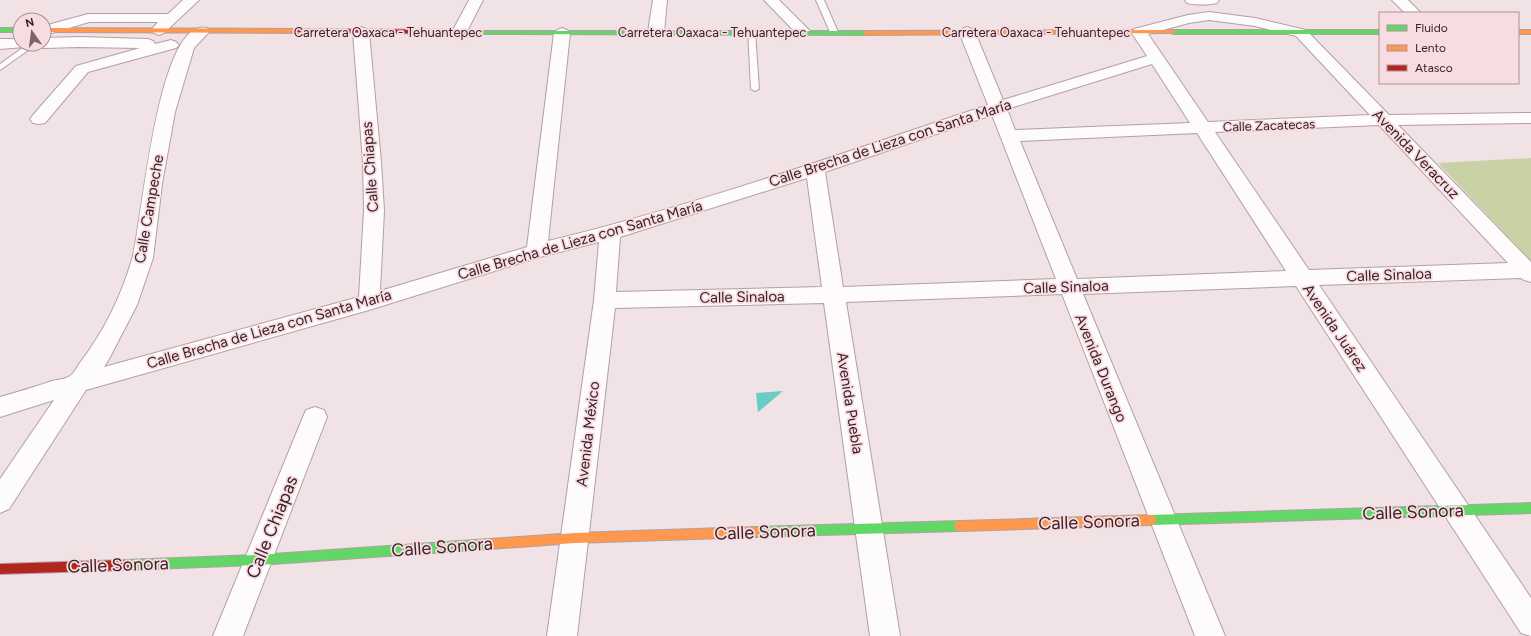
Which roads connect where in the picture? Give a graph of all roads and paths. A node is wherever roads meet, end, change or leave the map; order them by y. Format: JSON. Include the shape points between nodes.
{"nodes":[{"id":1,"x":192,"y":0,"type":"edge"},
{"id":2,"x":476,"y":0,"type":"edge"},
{"id":3,"x":660,"y":0,"type":"edge"},
{"id":4,"x":771,"y":0,"type":"edge"},
{"id":5,"x":820,"y":0,"type":"edge"},
{"id":6,"x":1192,"y":0,"type":"edge"},
{"id":7,"x":1197,"y":0,"type":"edge"},
{"id":8,"x":1212,"y":0,"type":"edge"},
{"id":9,"x":1399,"y":0,"type":"edge"},
{"id":10,"x":1413,"y":12,"type":"edge"},
{"id":11,"x":1209,"y":16,"type":"junction"},
{"id":12,"x":172,"y":18,"type":"junction"},
{"id":13,"x":0,"y":30,"type":"edge"},
{"id":14,"x":12,"y":30,"type":"edge"},
{"id":15,"x":159,"y":30,"type":"junction"},
{"id":16,"x":202,"y":31,"type":"junction"},
{"id":17,"x":52,"y":32,"type":"edge"},
{"id":18,"x":361,"y":32,"type":"junction"},
{"id":19,"x":460,"y":32,"type":"junction"},
{"id":20,"x":656,"y":32,"type":"junction"},
{"id":21,"x":751,"y":32,"type":"junction"},
{"id":22,"x":803,"y":32,"type":"junction"},
{"id":23,"x":834,"y":32,"type":"junction"},
{"id":24,"x":967,"y":32,"type":"junction"},
{"id":25,"x":1139,"y":32,"type":"junction"},
{"id":26,"x":1379,"y":32,"type":"edge"},
{"id":27,"x":1519,"y":32,"type":"edge"},
{"id":28,"x":1531,"y":32,"type":"edge"},
{"id":29,"x":562,"y":33,"type":"junction"},
{"id":30,"x":1301,"y":33,"type":"junction"},
{"id":31,"x":52,"y":35,"type":"edge"},
{"id":32,"x":52,"y":36,"type":"edge"},
{"id":33,"x":0,"y":44,"type":"edge"},
{"id":34,"x":12,"y":44,"type":"edge"},
{"id":35,"x":179,"y":46,"type":"junction"},
{"id":36,"x":22,"y":52,"type":"edge"},
{"id":37,"x":1156,"y":58,"type":"junction"},
{"id":38,"x":0,"y":68,"type":"edge"},
{"id":39,"x":755,"y":89,"type":"dead end"},
{"id":40,"x":997,"y":107,"type":"junction"},
{"id":41,"x":1531,"y":118,"type":"edge"},
{"id":42,"x":39,"y":119,"type":"dead end"},
{"id":43,"x":1383,"y":120,"type":"junction"},
{"id":44,"x":1202,"y":127,"type":"junction"},
{"id":45,"x":1008,"y":136,"type":"junction"},
{"id":46,"x":816,"y":169,"type":"junction"},
{"id":47,"x":610,"y":232,"type":"junction"},
{"id":48,"x":537,"y":252,"type":"junction"},
{"id":49,"x":1529,"y":273,"type":"edge"},
{"id":50,"x":1302,"y":278,"type":"junction"},
{"id":51,"x":1069,"y":287,"type":"junction"},
{"id":52,"x":833,"y":295,"type":"junction"},
{"id":53,"x":604,"y":300,"type":"junction"},
{"id":54,"x":369,"y":302,"type":"junction"},
{"id":55,"x":78,"y":383,"type":"junction"},
{"id":56,"x":0,"y":407,"type":"edge"},
{"id":57,"x":315,"y":417,"type":"dead end"},
{"id":58,"x":0,"y":501,"type":"edge"},
{"id":59,"x":1531,"y":508,"type":"edge"},
{"id":60,"x":1456,"y":511,"type":"junction"},
{"id":61,"x":1163,"y":520,"type":"junction"},
{"id":62,"x":871,"y":529,"type":"junction"},
{"id":63,"x":574,"y":538,"type":"junction"},
{"id":64,"x":258,"y":560,"type":"junction"},
{"id":65,"x":0,"y":570,"type":"edge"},
{"id":66,"x":1531,"y":623,"type":"edge"},
{"id":67,"x":228,"y":636,"type":"edge"},
{"id":68,"x":562,"y":636,"type":"edge"},
{"id":69,"x":885,"y":636,"type":"edge"},
{"id":70,"x":1210,"y":636,"type":"edge"}],
"edges":[{"from":1,"to":12,"type":"street"},
{"from":2,"to":19,"type":"street"},
{"from":3,"to":20,"type":"street"},
{"from":4,"to":22,"type":"street"},
{"from":5,"to":23,"type":"lane"},
{"from":6,"to":7,"type":"street"},
{"from":7,"to":8,"type":"street"},
{"from":7,"to":11,"type":"street"},
{"from":9,"to":10,"type":"street"},
{"from":11,"to":25,"type":"street"},
{"from":11,"to":30,"type":"street","via":[[1255,22]]},
{"from":12,"to":15,"type":"street"},
{"from":12,"to":17,"type":"street","via":[[88,18]]},
{"from":13,"to":14,"type":"main road"},
{"from":15,"to":16,"type":"main road","name":"Carretera Oaxaca - Tehuantepec"},
{"from":15,"to":31,"type":"main road","name":"Carretera Oaxaca - Tehuantepec"},
{"from":16,"to":18,"type":"main road","name":"Carretera Oaxaca - Tehuantepec"},
{"from":16,"to":35,"type":"street","name":"Calle Campeche"},
{"from":18,"to":19,"type":"main road","name":"Carretera Oaxaca - Tehuantepec"},
{"from":18,"to":54,"type":"street","name":"Calle Chiapas","via":[[374,211]]},
{"from":19,"to":29,"type":"main road","name":"Carretera Oaxaca - Tehuantepec"},
{"from":20,"to":21,"type":"main road","name":"Carretera Oaxaca - Tehuantepec"},
{"from":20,"to":29,"type":"main road","name":"Carretera Oaxaca - Tehuantepec"},
{"from":21,"to":22,"type":"main road","name":"Carretera Oaxaca - Tehuantepec"},
{"from":21,"to":39,"type":"lane"},
{"from":22,"to":23,"type":"main road","name":"Carretera Oaxaca - Tehuantepec"},
{"from":23,"to":24,"type":"main road","name":"Carretera Oaxaca - Tehuantepec"},
{"from":24,"to":25,"type":"main road","name":"Carretera Oaxaca - Tehuantepec"},
{"from":24,"to":40,"type":"street","name":"Avenida Durango"},
{"from":25,"to":30,"type":"main road","name":"Carretera Oaxaca - Tehuantepec"},
{"from":25,"to":37,"type":"street","name":"Avenida Juárez"},
{"from":26,"to":30,"type":"main road","name":"Carretera Oaxaca - Tehuantepec"},
{"from":27,"to":28,"type":"main road"},
{"from":29,"to":48,"type":"street"},
{"from":30,"to":43,"type":"street","name":"Avenida Veracruz"},
{"from":32,"to":35,"type":"street","via":[[79,42]]},
{"from":33,"to":34,"type":"street"},
{"from":35,"to":42,"type":"street","via":[[82,69]]},
{"from":35,"to":55,"type":"street","name":"Calle Campeche","via":[[177,74],[166,112],[143,258],[126,305],[101,353]]},
{"from":36,"to":38,"type":"lane"},
{"from":37,"to":40,"type":"street","name":"Calle Brecha de Lieza con Santa María"},
{"from":37,"to":44,"type":"street","name":"Avenida Juárez"},
{"from":40,"to":45,"type":"street","name":"Avenida Durango"},
{"from":40,"to":46,"type":"street","name":"Calle Brecha de Lieza con Santa María"},
{"from":41,"to":43,"type":"street","name":"Calle Zacatecas"},
{"from":43,"to":44,"type":"street","name":"Calle Zacatecas"},
{"from":43,"to":49,"type":"street","name":"Avenida Veracruz"},
{"from":44,"to":45,"type":"street","name":"Calle Zacatecas"},
{"from":44,"to":50,"type":"street","name":"Avenida Juárez"},
{"from":45,"to":51,"type":"street","name":"Avenida Durango"},
{"from":46,"to":47,"type":"street","name":"Calle Brecha de Lieza con Santa María"},
{"from":46,"to":52,"type":"street","name":"Avenida Puebla"},
{"from":47,"to":48,"type":"street","name":"Calle Brecha de Lieza con Santa María"},
{"from":47,"to":53,"type":"street","name":"Avenida México"},
{"from":48,"to":54,"type":"street","name":"Calle Brecha de Lieza con Santa María"},
{"from":49,"to":50,"type":"street","name":"Calle Sinaloa"},
{"from":50,"to":51,"type":"street","name":"Calle Sinaloa"},
{"from":50,"to":60,"type":"street","name":"Avenida Juárez"},
{"from":51,"to":52,"type":"street","name":"Calle Sinaloa"},
{"from":51,"to":61,"type":"street","name":"Avenida Durango"},
{"from":52,"to":53,"type":"street","name":"Calle Sinaloa"},
{"from":52,"to":62,"type":"street","name":"Avenida Puebla"},
{"from":53,"to":63,"type":"street","name":"Avenida México"},
{"from":54,"to":55,"type":"street","name":"Calle Brecha de Lieza con Santa María"},
{"from":55,"to":56,"type":"street","name":"Calle Brecha de Lieza con Santa María"},
{"from":55,"to":58,"type":"street","name":"Calle Campeche"},
{"from":57,"to":64,"type":"street","name":"Calle Chiapas"},
{"from":59,"to":60,"type":"main road","name":"Calle Sonora"},
{"from":60,"to":61,"type":"main road","name":"Calle Sonora"},
{"from":60,"to":66,"type":"street","name":"Avenida Juárez"},
{"from":61,"to":62,"type":"main road","name":"Calle Sonora"},
{"from":61,"to":70,"type":"street","name":"Avenida Durango"},
{"from":62,"to":63,"type":"main road","name":"Calle Sonora"},
{"from":62,"to":69,"type":"street","name":"Avenida Puebla"},
{"from":63,"to":64,"type":"main road","name":"Calle Sonora"},
{"from":63,"to":68,"type":"street","name":"Avenida México"},
{"from":64,"to":65,"type":"main road","name":"Calle Sonora"},
{"from":64,"to":67,"type":"street","name":"Calle Chiapas"}]}
